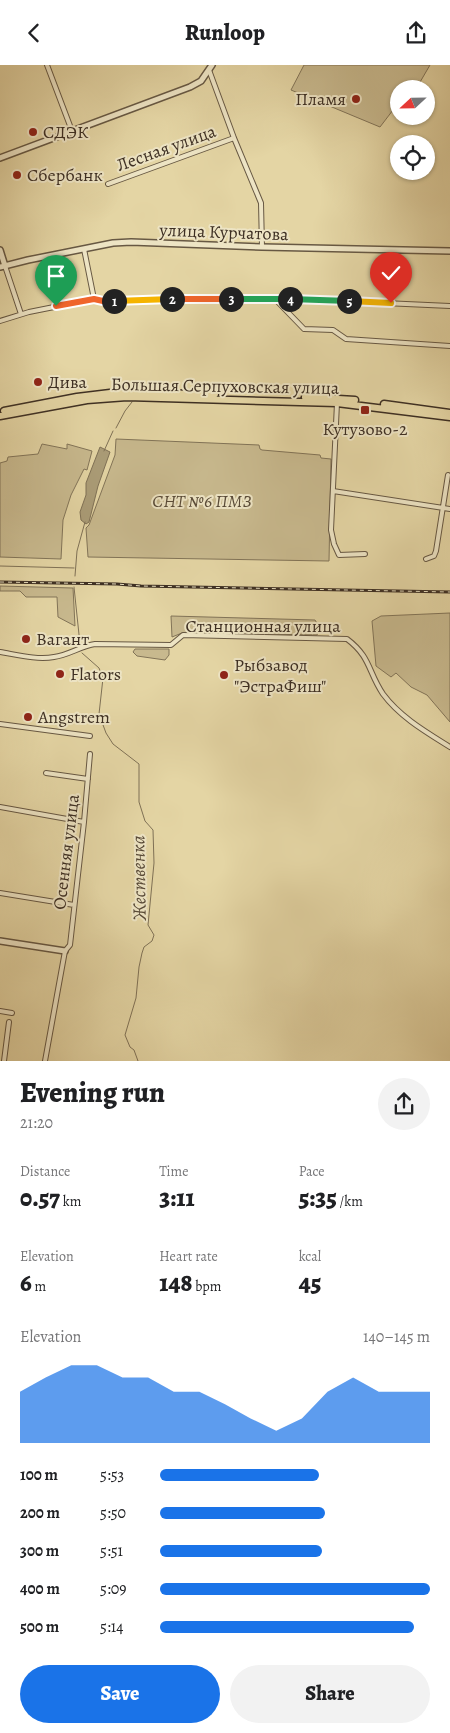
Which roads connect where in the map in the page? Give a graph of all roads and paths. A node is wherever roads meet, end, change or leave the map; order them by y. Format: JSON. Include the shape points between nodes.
{"nodes":[{"id":1,"x":48,"y":65,"type":"edge"},
{"id":2,"x":210,"y":67,"type":"edge"},
{"id":3,"x":72,"y":131,"type":"junction"},
{"id":4,"x":234,"y":138,"type":"junction"},
{"id":5,"x":0,"y":158,"type":"edge"},
{"id":6,"x":108,"y":184,"type":"dead end"},
{"id":7,"x":262,"y":247,"type":"junction"},
{"id":8,"x":84,"y":249,"type":"junction"},
{"id":9,"x":0,"y":250,"type":"edge"},
{"id":10,"x":450,"y":251,"type":"edge"},
{"id":11,"x":2,"y":267,"type":"edge"},
{"id":12,"x":274,"y":298,"type":"junction"},
{"id":13,"x":94,"y":299,"type":"junction"},
{"id":14,"x":450,"y":306,"type":"edge"},
{"id":15,"x":21,"y":314,"type":"junction"},
{"id":16,"x":0,"y":321,"type":"edge"},
{"id":17,"x":450,"y":346,"type":"edge"},
{"id":18,"x":337,"y":403,"type":"junction"},
{"id":19,"x":0,"y":412,"type":"edge"},
{"id":20,"x":450,"y":413,"type":"edge"},
{"id":21,"x":0,"y":416,"type":"edge"},
{"id":22,"x":450,"y":417,"type":"edge"},
{"id":23,"x":448,"y":475,"type":"dead end"},
{"id":24,"x":334,"y":491,"type":"junction"},
{"id":25,"x":443,"y":508,"type":"junction"},
{"id":26,"x":450,"y":509,"type":"edge"},
{"id":27,"x":365,"y":554,"type":"dead end"},
{"id":28,"x":426,"y":559,"type":"dead end"},
{"id":29,"x":0,"y":652,"type":"edge"},
{"id":30,"x":0,"y":725,"type":"edge"},
{"id":31,"x":90,"y":736,"type":"dead end"},
{"id":32,"x":450,"y":747,"type":"edge"},
{"id":33,"x":90,"y":754,"type":"dead end"},
{"id":34,"x":46,"y":773,"type":"dead end"},
{"id":35,"x":88,"y":779,"type":"junction"},
{"id":36,"x":0,"y":807,"type":"edge"},
{"id":37,"x":84,"y":821,"type":"junction"},
{"id":38,"x":0,"y":893,"type":"edge"},
{"id":39,"x":74,"y":905,"type":"junction"},
{"id":40,"x":0,"y":941,"type":"edge"},
{"id":41,"x":64,"y":951,"type":"junction"},
{"id":42,"x":0,"y":1011,"type":"edge"},
{"id":43,"x":12,"y":1013,"type":"dead end"},
{"id":44,"x":9,"y":1023,"type":"dead end"},
{"id":45,"x":4,"y":1061,"type":"edge"},
{"id":46,"x":45,"y":1061,"type":"edge"}],
"edges":[{"from":1,"to":3,"type":"street"},
{"from":2,"to":3,"type":"street","via":[[200,81],[190,87]]},
{"from":2,"to":4,"type":"street"},
{"from":3,"to":5,"type":"street"},
{"from":4,"to":6,"type":"street","name":"Лесная улица"},
{"from":4,"to":7,"type":"street","via":[[261,203]]},
{"from":7,"to":8,"type":"street","name":"улица Курчатова","via":[[131,242]]},
{"from":7,"to":10,"type":"street","name":"улица Курчатова"},
{"from":8,"to":11,"type":"street","name":"улица Курчатова"},
{"from":8,"to":13,"type":"street"},
{"from":9,"to":11,"type":"street"},
{"from":11,"to":15,"type":"street"},
{"from":12,"to":13,"type":"street"},
{"from":12,"to":14,"type":"street"},
{"from":12,"to":17,"type":"street","via":[[304,329],[333,330],[346,339]]},
{"from":13,"to":15,"type":"street"},
{"from":15,"to":16,"type":"street"},
{"from":18,"to":21,"type":"main road","name":"Большая Серпуховская улица","via":[[115,397]]},
{"from":18,"to":22,"type":"main road","name":"Большая Серпуховская улица"},
{"from":18,"to":24,"type":"street"},
{"from":19,"to":20,"type":"main road","name":"Большая Серпуховская улица","via":[[77,397],[128,392],[322,397]]},
{"from":23,"to":25,"type":"street"},
{"from":24,"to":25,"type":"street"},
{"from":24,"to":27,"type":"street","via":[[331,530],[339,555]]},
{"from":25,"to":26,"type":"street"},
{"from":25,"to":28,"type":"street","via":[[436,551],[434,556]]},
{"from":29,"to":32,"type":"street","name":"Станционная улица","via":[[56,657],[95,643],[171,645],[183,635],[347,639],[363,653],[382,693],[395,708]]},
{"from":30,"to":31,"type":"street"},
{"from":33,"to":35,"type":"street","name":"Осенняя улица"},
{"from":34,"to":35,"type":"street"},
{"from":35,"to":37,"type":"street","name":"Осенняя улица"},
{"from":36,"to":37,"type":"street"},
{"from":37,"to":39,"type":"street","name":"Осенняя улица"},
{"from":38,"to":39,"type":"street"},
{"from":39,"to":41,"type":"street","name":"Осенняя улица","via":[[70,945]]},
{"from":40,"to":41,"type":"street"},
{"from":41,"to":46,"type":"street","name":"Осенняя улица"},
{"from":42,"to":43,"type":"street"},
{"from":44,"to":45,"type":"street"}]}
